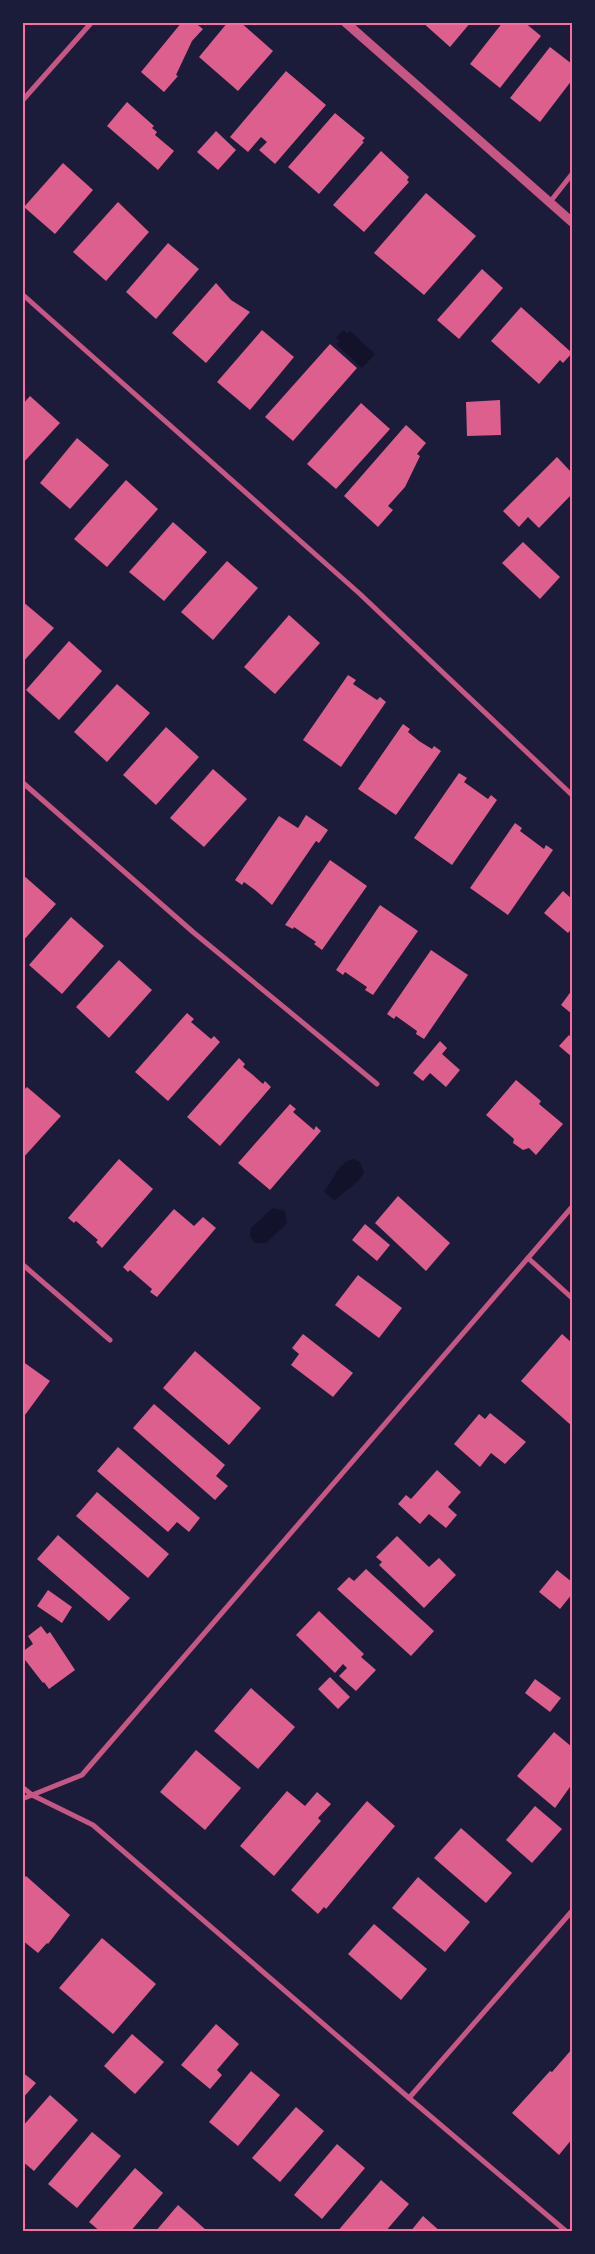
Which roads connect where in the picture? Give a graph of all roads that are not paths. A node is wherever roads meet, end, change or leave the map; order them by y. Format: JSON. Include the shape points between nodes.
{"nodes":[{"id":1,"x":92,"y":22,"type":"edge"},
{"id":2,"x":345,"y":22,"type":"edge"},
{"id":3,"x":22,"y":101,"type":"edge"},
{"id":4,"x":572,"y":174,"type":"edge"},
{"id":5,"x":550,"y":202,"type":"junction"},
{"id":6,"x":572,"y":222,"type":"edge"},
{"id":7,"x":22,"y":294,"type":"edge"},
{"id":8,"x":22,"y":782,"type":"edge"},
{"id":9,"x":572,"y":795,"type":"edge"},
{"id":10,"x":377,"y":1084,"type":"dead end"},
{"id":11,"x":572,"y":1207,"type":"edge"},
{"id":12,"x":528,"y":1258,"type":"junction"},
{"id":13,"x":22,"y":1264,"type":"edge"},
{"id":14,"x":572,"y":1298,"type":"edge"},
{"id":15,"x":110,"y":1340,"type":"dead end"},
{"id":16,"x":22,"y":1787,"type":"edge"},
{"id":17,"x":32,"y":1795,"type":"junction"},
{"id":18,"x":22,"y":1799,"type":"edge"},
{"id":19,"x":572,"y":1911,"type":"edge"},
{"id":20,"x":409,"y":2098,"type":"junction"},
{"id":21,"x":567,"y":2232,"type":"edge"}],
"edges":[{"from":1,"to":3,"type":"street"},
{"from":2,"to":5,"type":"street"},
{"from":4,"to":5,"type":"street"},
{"from":5,"to":6,"type":"street"},
{"from":7,"to":9,"type":"street","via":[[360,594]]},
{"from":8,"to":10,"type":"street","via":[[193,932]]},
{"from":11,"to":12,"type":"street"},
{"from":12,"to":14,"type":"street"},
{"from":12,"to":17,"type":"street","via":[[82,1775]]},
{"from":13,"to":15,"type":"street"},
{"from":16,"to":17,"type":"street"},
{"from":17,"to":18,"type":"street"},
{"from":17,"to":20,"type":"street","via":[[93,1825]]},
{"from":19,"to":20,"type":"street"},
{"from":20,"to":21,"type":"street"}]}
